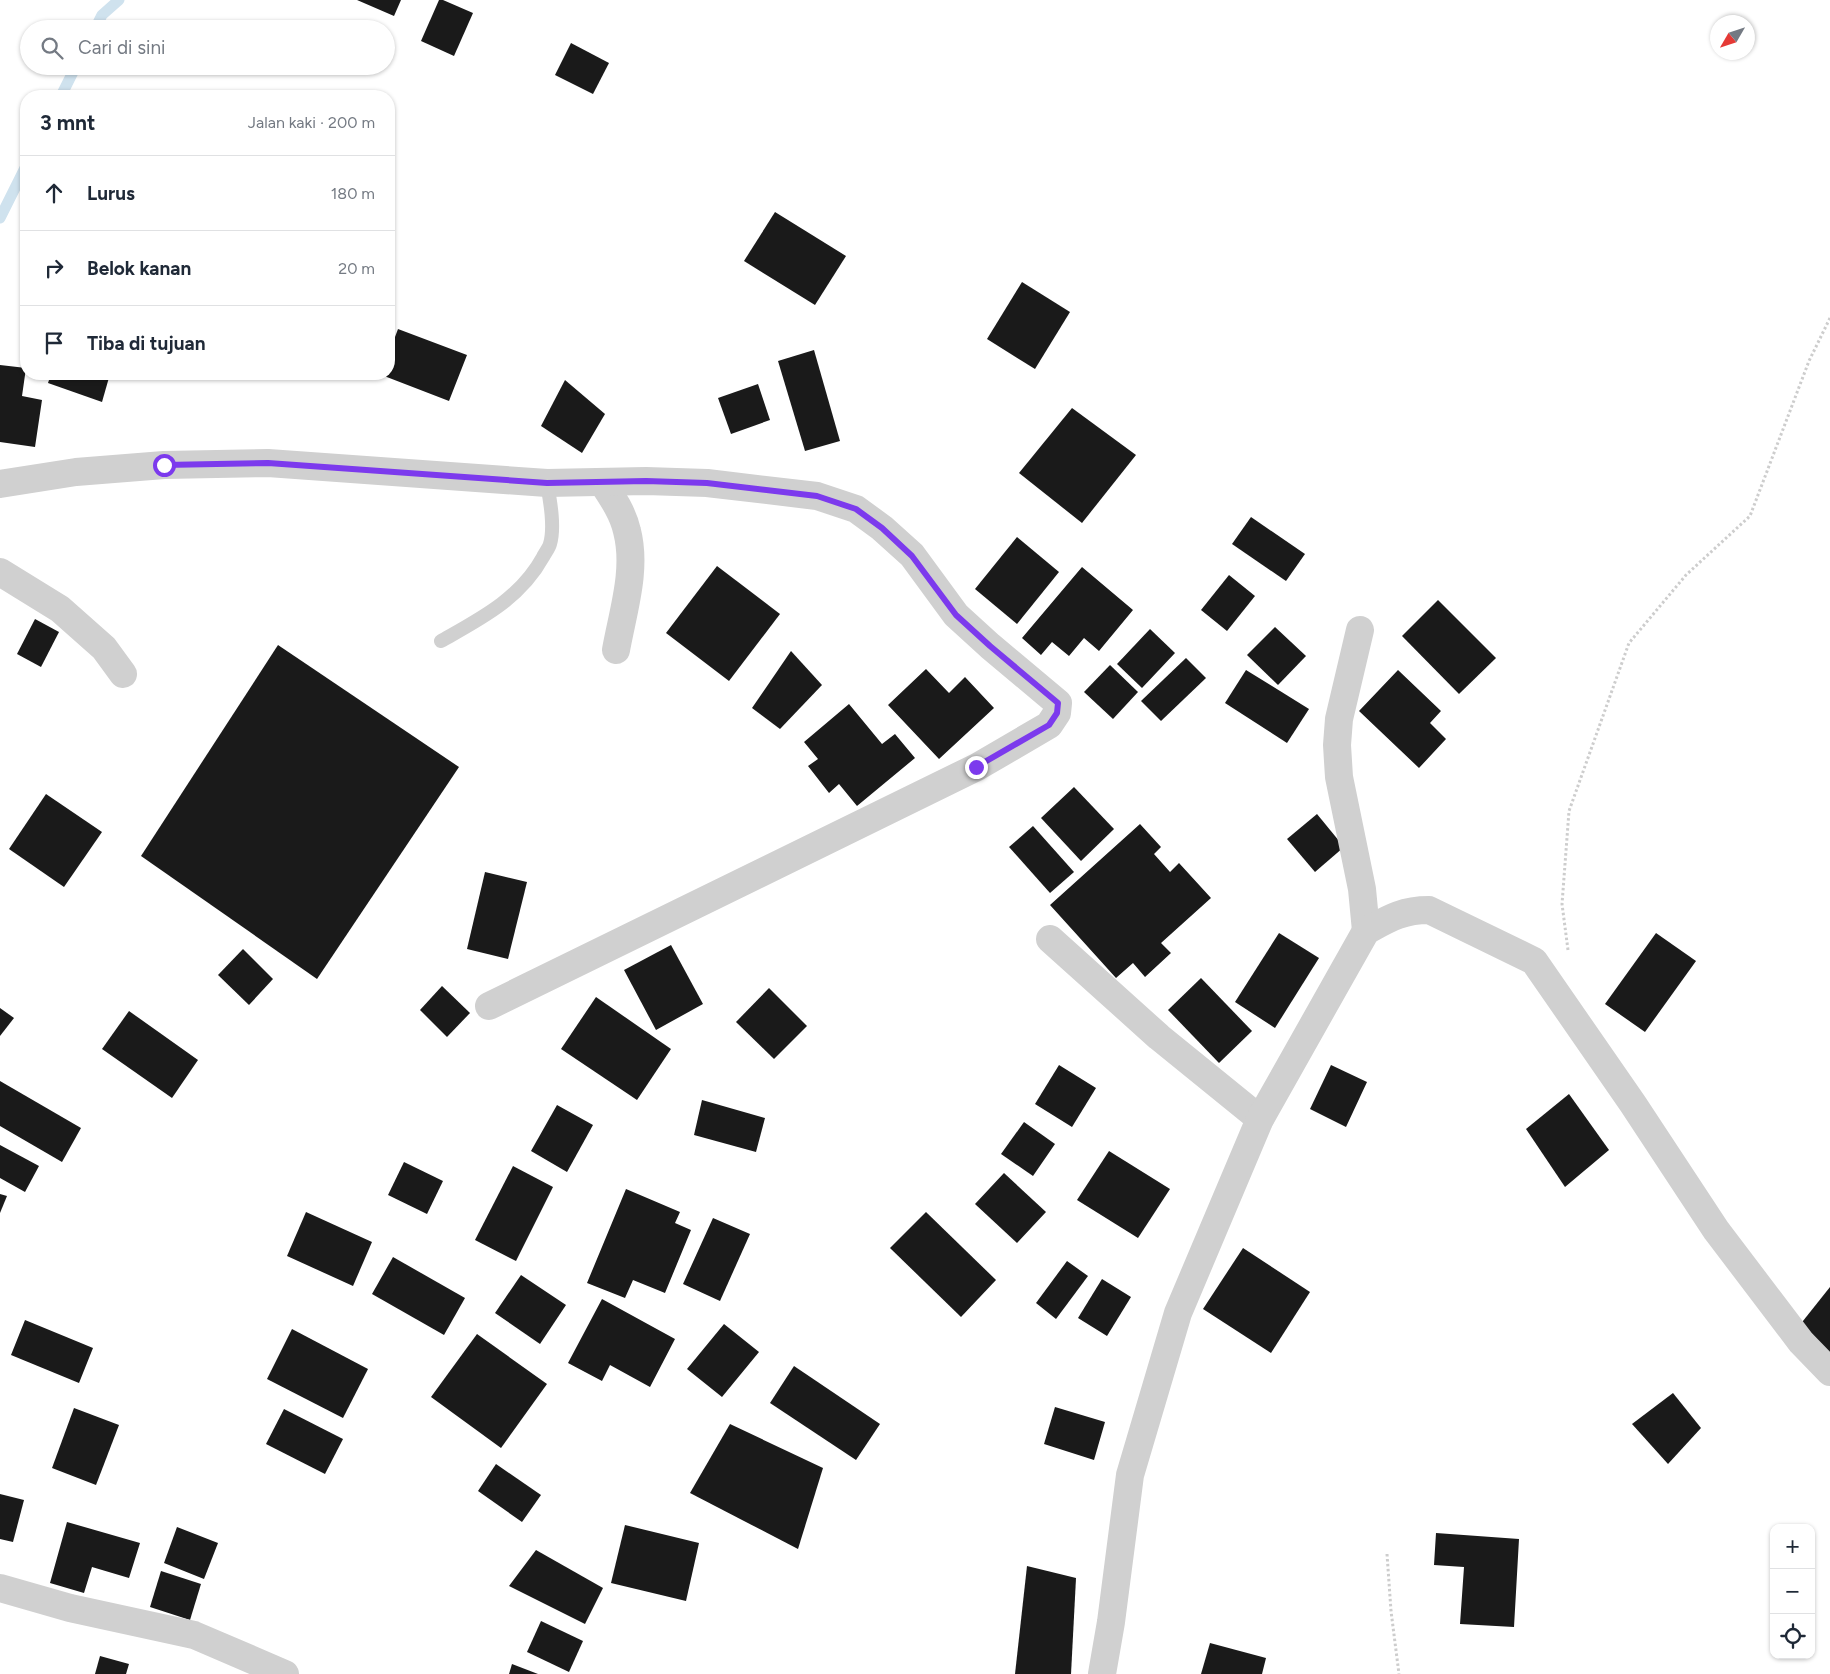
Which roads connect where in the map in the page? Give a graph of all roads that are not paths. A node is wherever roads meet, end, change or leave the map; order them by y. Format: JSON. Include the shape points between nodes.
{"nodes":[{"id":1,"x":602,"y":482,"type":"junction"},
{"id":2,"x":547,"y":483,"type":"junction"},
{"id":3,"x":0,"y":484,"type":"edge"},
{"id":4,"x":0,"y":572,"type":"edge"},
{"id":5,"x":1360,"y":630,"type":"dead end"},
{"id":6,"x":441,"y":641,"type":"dead end"},
{"id":7,"x":616,"y":650,"type":"dead end"},
{"id":8,"x":123,"y":674,"type":"dead end"},
{"id":9,"x":1366,"y":931,"type":"junction"},
{"id":10,"x":1050,"y":939,"type":"dead end"},
{"id":11,"x":489,"y":1006,"type":"dead end"},
{"id":12,"x":1260,"y":1119,"type":"junction"},
{"id":13,"x":1830,"y":1372,"type":"edge"},
{"id":14,"x":0,"y":1588,"type":"edge"},
{"id":15,"x":285,"y":1674,"type":"edge"},
{"id":16,"x":1102,"y":1674,"type":"edge"}],
"edges":[{"from":1,"to":2,"type":"street"},
{"from":1,"to":7,"type":"street","via":[[628,530],[632,568]]},
{"from":1,"to":11,"type":"street","via":[[707,483],[817,496],[856,509],[912,556],[956,615],[1058,703],[1057,713],[1049,725],[976,767]]},
{"from":2,"to":3,"type":"street","via":[[268,463],[76,472]]},
{"from":2,"to":6,"type":"lane","via":[[552,512],[550,544],[537,568],[492,613]]},
{"from":4,"to":8,"type":"street","via":[[60,610],[104,648]]},
{"from":5,"to":9,"type":"street","via":[[1341,711],[1337,745],[1339,777],[1362,889]]},
{"from":9,"to":12,"type":"street"},
{"from":9,"to":13,"type":"street","via":[[1411,910],[1429,910],[1534,961],[1716,1230],[1801,1342]]},
{"from":10,"to":12,"type":"street","via":[[1159,1037]]},
{"from":12,"to":16,"type":"street","via":[[1178,1313],[1130,1475]]},
{"from":14,"to":15,"type":"street","via":[[70,1608],[194,1636]]}]}
